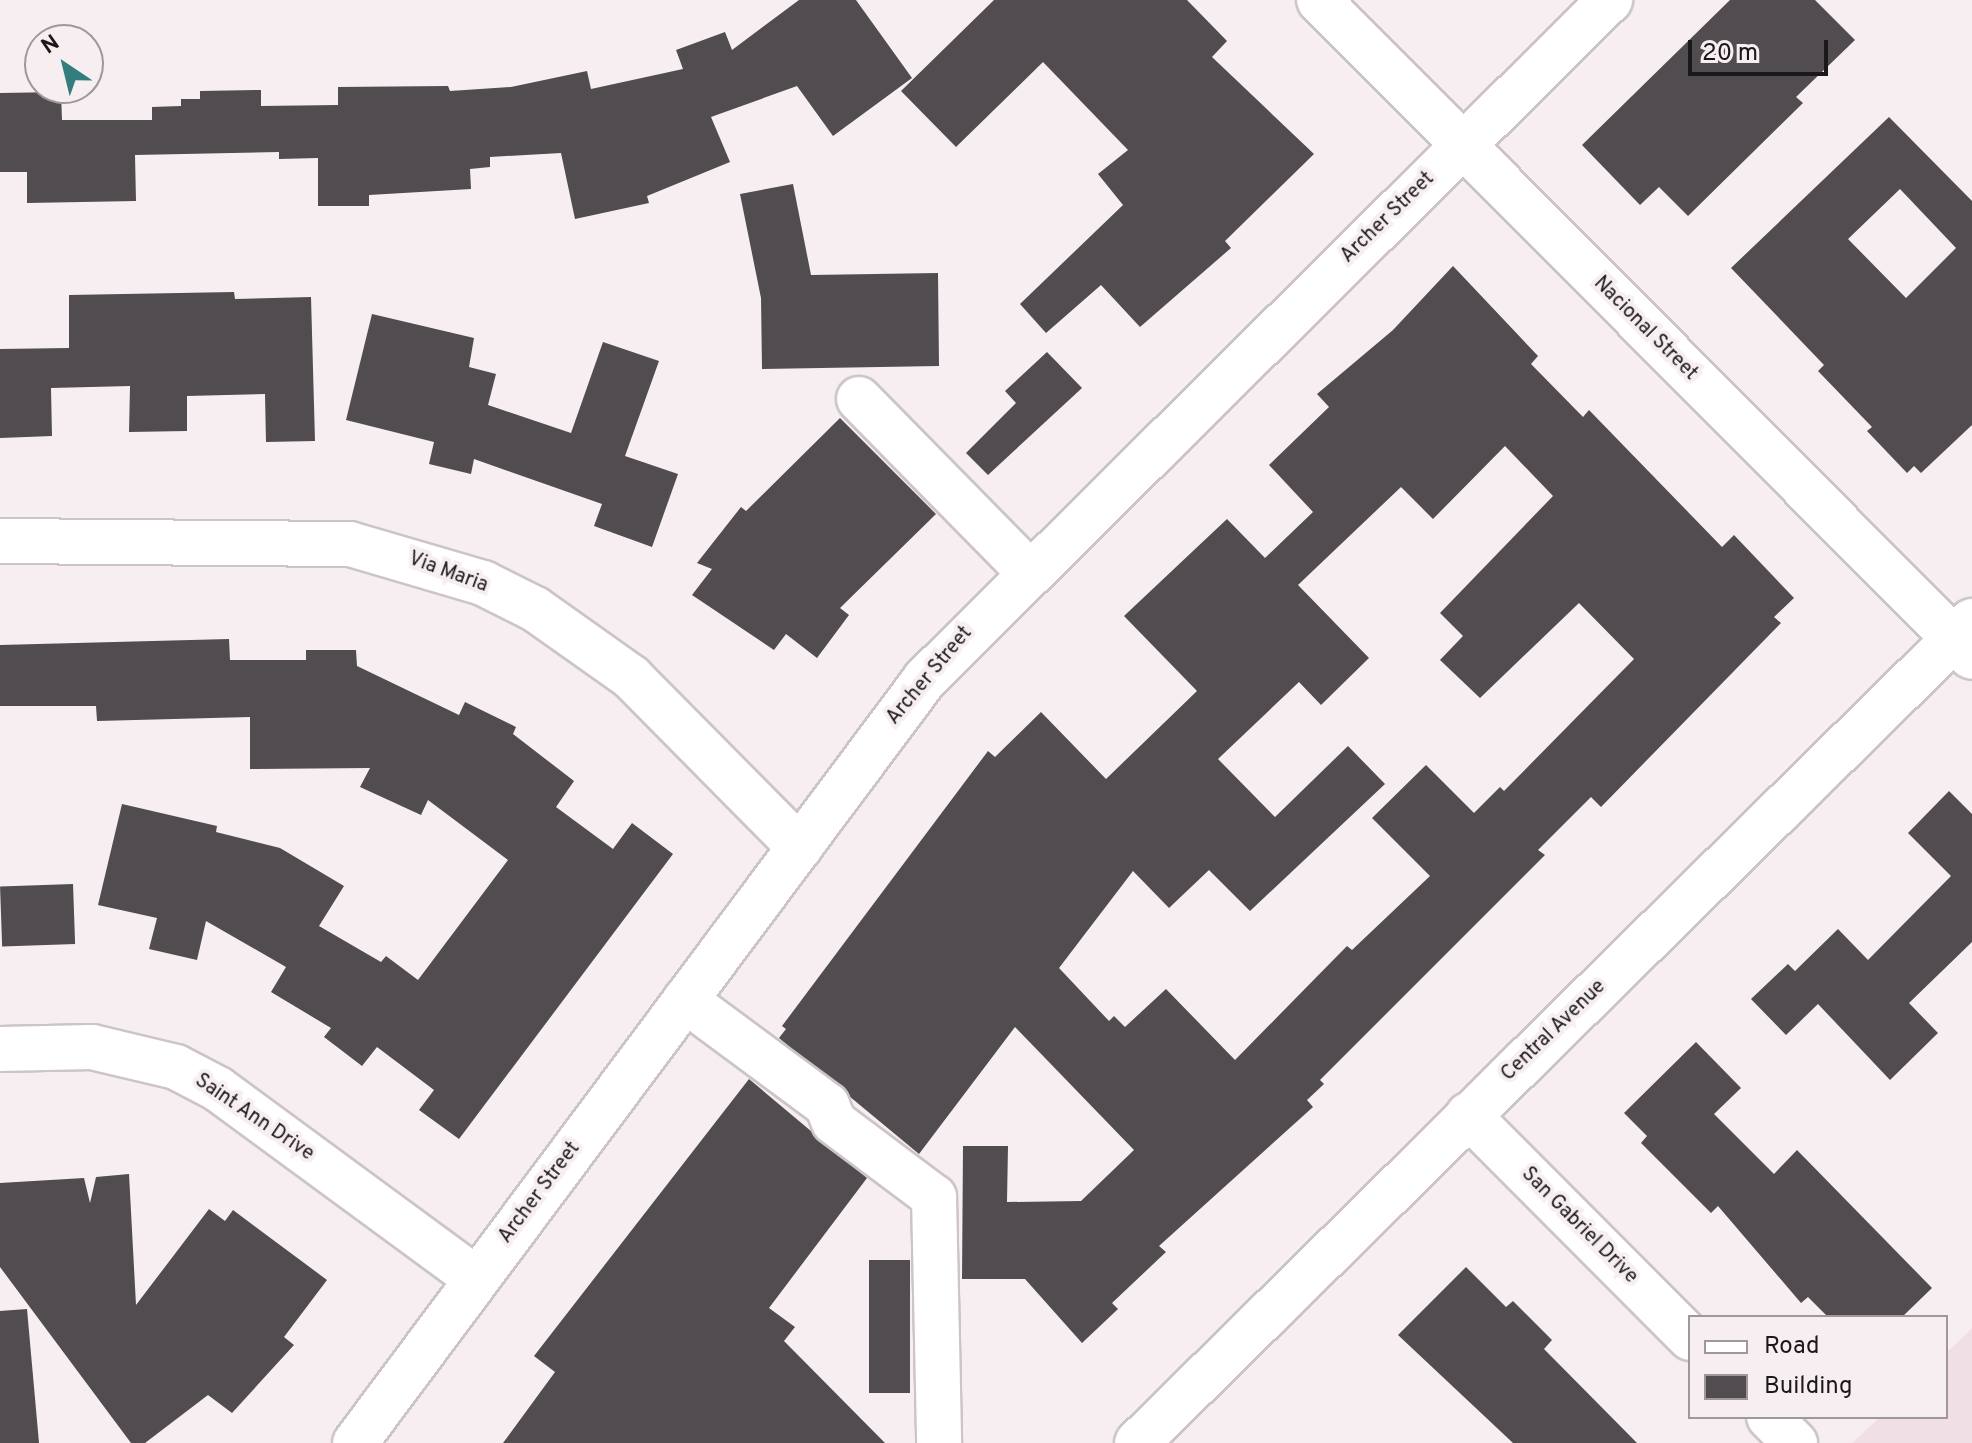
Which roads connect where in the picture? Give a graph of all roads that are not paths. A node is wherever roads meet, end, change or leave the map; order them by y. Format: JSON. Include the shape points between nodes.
{"nodes":[{"id":1,"x":1319,"y":0,"type":"edge"},
{"id":2,"x":1610,"y":0,"type":"edge"},
{"id":3,"x":1462,"y":146,"type":"junction"},
{"id":4,"x":859,"y":399,"type":"dead end"},
{"id":5,"x":0,"y":541,"type":"edge"},
{"id":6,"x":1028,"y":571,"type":"junction"},
{"id":7,"x":1966,"y":639,"type":"edge"},
{"id":8,"x":800,"y":848,"type":"junction"},
{"id":9,"x":685,"y":1000,"type":"junction"},
{"id":10,"x":0,"y":1049,"type":"edge"},
{"id":11,"x":1468,"y":1115,"type":"junction"},
{"id":12,"x":475,"y":1278,"type":"junction"},
{"id":13,"x":1688,"y":1336,"type":"edge"},
{"id":14,"x":1771,"y":1419,"type":"edge"},
{"id":15,"x":355,"y":1443,"type":"edge"},
{"id":16,"x":939,"y":1443,"type":"edge"},
{"id":17,"x":1137,"y":1443,"type":"edge"},
{"id":18,"x":1795,"y":1443,"type":"edge"}],
"edges":[{"from":1,"to":3,"type":"street","name":"Nacional Street"},
{"from":2,"to":3,"type":"street","name":"Archer Street"},
{"from":3,"to":6,"type":"street","name":"Archer Street"},
{"from":3,"to":7,"type":"street","name":"Nacional Street"},
{"from":4,"to":6,"type":"street"},
{"from":5,"to":8,"type":"street","name":"Via Maria","via":[[350,544],[483,583],[535,609],[631,677]]},
{"from":6,"to":8,"type":"street","name":"Archer Street","via":[[925,679]]},
{"from":7,"to":11,"type":"street","name":"Central Avenue"},
{"from":8,"to":9,"type":"street","name":"Archer Street"},
{"from":9,"to":12,"type":"street","name":"Archer Street"},
{"from":9,"to":16,"type":"street","via":[[827,1105],[834,1122],[934,1197]]},
{"from":10,"to":12,"type":"street","name":"Saint Ann Drive","via":[[92,1047],[176,1067],[242,1106]]},
{"from":11,"to":13,"type":"street","name":"San Gabriel Drive"},
{"from":11,"to":17,"type":"street","name":"Central Avenue"},
{"from":12,"to":15,"type":"street","name":"Archer Street"},
{"from":14,"to":18,"type":"street"}]}
